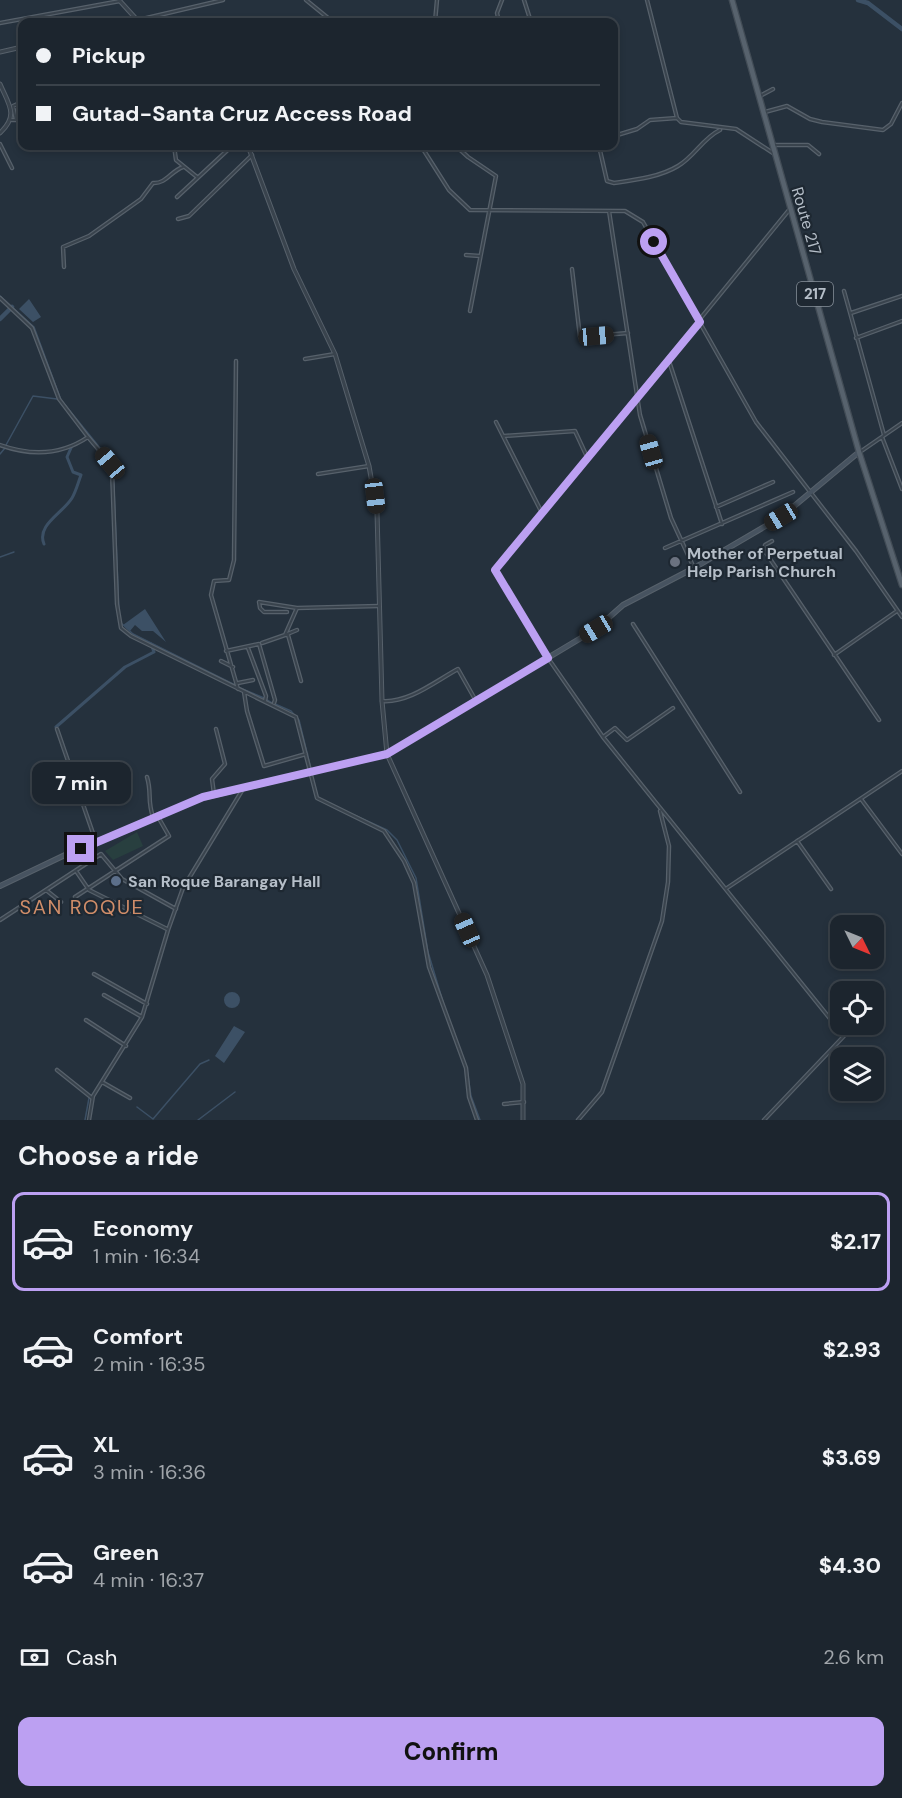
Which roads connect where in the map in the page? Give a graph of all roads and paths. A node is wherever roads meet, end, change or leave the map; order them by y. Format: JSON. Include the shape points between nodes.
{"nodes":[{"id":1,"x":223,"y":0,"type":"edge"},
{"id":2,"x":306,"y":0,"type":"edge"},
{"id":3,"x":437,"y":0,"type":"edge"},
{"id":4,"x":502,"y":0,"type":"edge"},
{"id":5,"x":524,"y":0,"type":"edge"},
{"id":6,"x":647,"y":0,"type":"edge"},
{"id":7,"x":732,"y":0,"type":"edge"},
{"id":8,"x":119,"y":1,"type":"edge"},
{"id":9,"x":27,"y":18,"type":"edge"},
{"id":10,"x":134,"y":18,"type":"edge"},
{"id":11,"x":153,"y":18,"type":"edge"},
{"id":12,"x":328,"y":18,"type":"edge"},
{"id":13,"x":435,"y":18,"type":"edge"},
{"id":14,"x":498,"y":18,"type":"edge"},
{"id":15,"x":530,"y":18,"type":"edge"},
{"id":16,"x":18,"y":20,"type":"edge"},
{"id":17,"x":0,"y":23,"type":"edge"},
{"id":18,"x":18,"y":48,"type":"edge"},
{"id":19,"x":0,"y":52,"type":"edge"},
{"id":20,"x":0,"y":84,"type":"edge"},
{"id":21,"x":773,"y":89,"type":"dead end"},
{"id":22,"x":759,"y":96,"type":"junction"},
{"id":23,"x":902,"y":103,"type":"edge"},
{"id":24,"x":18,"y":104,"type":"edge"},
{"id":25,"x":764,"y":111,"type":"junction"},
{"id":26,"x":677,"y":118,"type":"junction"},
{"id":27,"x":11,"y":120,"type":"junction"},
{"id":28,"x":717,"y":129,"type":"junction"},
{"id":29,"x":0,"y":133,"type":"edge"},
{"id":30,"x":618,"y":135,"type":"edge"},
{"id":31,"x":0,"y":144,"type":"edge"},
{"id":32,"x":773,"y":146,"type":"junction"},
{"id":33,"x":174,"y":150,"type":"edge"},
{"id":34,"x":228,"y":150,"type":"edge"},
{"id":35,"x":250,"y":150,"type":"edge"},
{"id":36,"x":424,"y":150,"type":"edge"},
{"id":37,"x":460,"y":150,"type":"edge"},
{"id":38,"x":599,"y":150,"type":"edge"},
{"id":39,"x":252,"y":154,"type":"junction"},
{"id":40,"x":819,"y":154,"type":"dead end"},
{"id":41,"x":776,"y":155,"type":"junction"},
{"id":42,"x":183,"y":167,"type":"junction"},
{"id":43,"x":12,"y":168,"type":"dead end"},
{"id":44,"x":198,"y":178,"type":"junction"},
{"id":45,"x":177,"y":197,"type":"dead end"},
{"id":46,"x":791,"y":208,"type":"junction"},
{"id":47,"x":492,"y":209,"type":"junction"},
{"id":48,"x":609,"y":211,"type":"junction"},
{"id":49,"x":178,"y":219,"type":"dead end"},
{"id":50,"x":466,"y":255,"type":"dead end"},
{"id":51,"x":480,"y":256,"type":"junction"},
{"id":52,"x":64,"y":267,"type":"dead end"},
{"id":53,"x":572,"y":269,"type":"dead end"},
{"id":54,"x":844,"y":291,"type":"dead end"},
{"id":55,"x":902,"y":296,"type":"edge"},
{"id":56,"x":0,"y":298,"type":"edge"},
{"id":57,"x":470,"y":311,"type":"dead end"},
{"id":58,"x":850,"y":313,"type":"junction"},
{"id":59,"x":902,"y":321,"type":"edge"},
{"id":60,"x":700,"y":322,"type":"junction"},
{"id":61,"x":628,"y":333,"type":"junction"},
{"id":62,"x":856,"y":338,"type":"junction"},
{"id":63,"x":335,"y":354,"type":"junction"},
{"id":64,"x":305,"y":359,"type":"dead end"},
{"id":65,"x":669,"y":360,"type":"junction"},
{"id":66,"x":236,"y":361,"type":"dead end"},
{"id":67,"x":637,"y":398,"type":"junction"},
{"id":68,"x":496,"y":422,"type":"dead end"},
{"id":69,"x":902,"y":423,"type":"edge"},
{"id":70,"x":503,"y":436,"type":"junction"},
{"id":71,"x":883,"y":436,"type":"junction"},
{"id":72,"x":88,"y":437,"type":"junction"},
{"id":73,"x":0,"y":445,"type":"edge"},
{"id":74,"x":859,"y":452,"type":"junction"},
{"id":75,"x":588,"y":459,"type":"junction"},
{"id":76,"x":369,"y":466,"type":"junction"},
{"id":77,"x":318,"y":474,"type":"dead end"},
{"id":78,"x":773,"y":482,"type":"dead end"},
{"id":79,"x":902,"y":489,"type":"edge"},
{"id":80,"x":793,"y":492,"type":"dead end"},
{"id":81,"x":813,"y":493,"type":"junction"},
{"id":82,"x":716,"y":507,"type":"junction"},
{"id":83,"x":543,"y":514,"type":"junction"},
{"id":84,"x":722,"y":524,"type":"junction"},
{"id":85,"x":681,"y":541,"type":"junction"},
{"id":86,"x":772,"y":541,"type":"dead end"},
{"id":87,"x":665,"y":548,"type":"dead end"},
{"id":88,"x":694,"y":568,"type":"junction"},
{"id":89,"x":902,"y":585,"type":"edge"},
{"id":90,"x":379,"y":606,"type":"junction"},
{"id":91,"x":297,"y":608,"type":"junction"},
{"id":92,"x":897,"y":610,"type":"junction"},
{"id":93,"x":287,"y":612,"type":"dead end"},
{"id":94,"x":902,"y":617,"type":"edge"},
{"id":95,"x":633,"y":624,"type":"dead end"},
{"id":96,"x":297,"y":630,"type":"dead end"},
{"id":97,"x":285,"y":635,"type":"junction"},
{"id":98,"x":262,"y":643,"type":"dead end"},
{"id":99,"x":248,"y":648,"type":"junction"},
{"id":100,"x":226,"y":651,"type":"junction"},
{"id":101,"x":834,"y":655,"type":"junction"},
{"id":102,"x":548,"y":658,"type":"junction"},
{"id":103,"x":221,"y":661,"type":"dead end"},
{"id":104,"x":233,"y":667,"type":"junction"},
{"id":105,"x":254,"y":680,"type":"dead end"},
{"id":106,"x":301,"y":681,"type":"dead end"},
{"id":107,"x":237,"y":683,"type":"junction"},
{"id":108,"x":238,"y":689,"type":"junction"},
{"id":109,"x":244,"y":692,"type":"junction"},
{"id":110,"x":265,"y":701,"type":"junction"},
{"id":111,"x":382,"y":701,"type":"junction"},
{"id":112,"x":476,"y":701,"type":"junction"},
{"id":113,"x":273,"y":705,"type":"junction"},
{"id":114,"x":674,"y":708,"type":"dead end"},
{"id":115,"x":879,"y":720,"type":"dead end"},
{"id":116,"x":57,"y":729,"type":"dead end"},
{"id":117,"x":216,"y":729,"type":"dead end"},
{"id":118,"x":603,"y":737,"type":"junction"},
{"id":119,"x":306,"y":754,"type":"junction"},
{"id":120,"x":387,"y":754,"type":"junction"},
{"id":121,"x":902,"y":771,"type":"edge"},
{"id":122,"x":310,"y":772,"type":"junction"},
{"id":123,"x":147,"y":777,"type":"dead end"},
{"id":124,"x":243,"y":789,"type":"junction"},
{"id":125,"x":740,"y":792,"type":"dead end"},
{"id":126,"x":214,"y":794,"type":"junction"},
{"id":127,"x":861,"y":799,"type":"junction"},
{"id":128,"x":659,"y":808,"type":"junction"},
{"id":129,"x":155,"y":816,"type":"junction"},
{"id":130,"x":797,"y":841,"type":"junction"},
{"id":131,"x":96,"y":842,"type":"junction"},
{"id":132,"x":902,"y":854,"type":"edge"},
{"id":133,"x":76,"y":871,"type":"junction"},
{"id":134,"x":114,"y":873,"type":"junction"},
{"id":135,"x":0,"y":886,"type":"edge"},
{"id":136,"x":727,"y":888,"type":"junction"},
{"id":137,"x":831,"y":889,"type":"dead end"},
{"id":138,"x":46,"y":890,"type":"junction"},
{"id":139,"x":89,"y":890,"type":"junction"},
{"id":140,"x":75,"y":897,"type":"dead end"},
{"id":141,"x":61,"y":902,"type":"dead end"},
{"id":142,"x":176,"y":909,"type":"junction"},
{"id":143,"x":0,"y":920,"type":"edge"},
{"id":144,"x":168,"y":930,"type":"junction"},
{"id":145,"x":94,"y":974,"type":"dead end"},
{"id":146,"x":104,"y":995,"type":"dead end"},
{"id":147,"x":147,"y":1004,"type":"junction"},
{"id":148,"x":142,"y":1017,"type":"junction"},
{"id":149,"x":86,"y":1020,"type":"dead end"},
{"id":150,"x":127,"y":1046,"type":"junction"},
{"id":151,"x":57,"y":1070,"type":"dead end"},
{"id":152,"x":102,"y":1082,"type":"junction"},
{"id":153,"x":92,"y":1098,"type":"junction"},
{"id":154,"x":130,"y":1098,"type":"dead end"},
{"id":155,"x":524,"y":1102,"type":"junction"},
{"id":156,"x":504,"y":1104,"type":"dead end"},
{"id":157,"x":89,"y":1120,"type":"edge"},
{"id":158,"x":477,"y":1120,"type":"edge"},
{"id":159,"x":523,"y":1120,"type":"edge"},
{"id":160,"x":578,"y":1120,"type":"edge"},
{"id":161,"x":764,"y":1120,"type":"edge"}],
"edges":[{"from":1,"to":11,"type":"street"},
{"from":2,"to":12,"type":"street"},
{"from":3,"to":13,"type":"street"},
{"from":4,"to":14,"type":"street"},
{"from":5,"to":15,"type":"street"},
{"from":6,"to":26,"type":"street"},
{"from":7,"to":22,"type":"main road","name":"Route 217","number":"217"},
{"from":8,"to":9,"type":"street"},
{"from":8,"to":10,"type":"street"},
{"from":16,"to":17,"type":"street"},
{"from":18,"to":19,"type":"street"},
{"from":20,"to":27,"type":"street","via":[[12,112]]},
{"from":21,"to":22,"type":"street"},
{"from":22,"to":25,"type":"main road","name":"Route 217","number":"217"},
{"from":23,"to":25,"type":"street","via":[[891,124],[883,130],[816,121],[788,105]]},
{"from":24,"to":27,"type":"street","via":[[13,106],[16,120]]},
{"from":25,"to":32,"type":"main road","name":"Route 217","number":"217"},
{"from":26,"to":28,"type":"street"},
{"from":26,"to":30,"type":"street","via":[[650,120]]},
{"from":27,"to":29,"type":"street"},
{"from":28,"to":38,"type":"street","via":[[678,166],[657,175],[614,183],[608,182]]},
{"from":28,"to":41,"type":"street","via":[[736,129]]},
{"from":31,"to":43,"type":"street"},
{"from":32,"to":40,"type":"street","via":[[808,146]]},
{"from":32,"to":41,"type":"main road","name":"Route 217","number":"217"},
{"from":33,"to":42,"type":"street","via":[[174,157]]},
{"from":34,"to":44,"type":"street"},
{"from":35,"to":39,"type":"street"},
{"from":36,"to":47,"type":"street","via":[[461,204],[470,210]]},
{"from":37,"to":47,"type":"street","via":[[496,176]]},
{"from":39,"to":49,"type":"street","via":[[189,216]]},
{"from":39,"to":63,"type":"street","via":[[294,269]]},
{"from":41,"to":46,"type":"main road","name":"Route 217","number":"217"},
{"from":42,"to":44,"type":"street"},
{"from":42,"to":52,"type":"street","via":[[163,182],[153,183],[141,199],[89,236],[63,247]]},
{"from":44,"to":45,"type":"street"},
{"from":46,"to":60,"type":"street"},
{"from":46,"to":74,"type":"main road","name":"Route 217","number":"217"},
{"from":47,"to":48,"type":"street"},
{"from":47,"to":51,"type":"street"},
{"from":48,"to":60,"type":"street","via":[[625,211],[643,222]]},
{"from":48,"to":61,"type":"street"},
{"from":50,"to":51,"type":"street"},
{"from":51,"to":57,"type":"street"},
{"from":53,"to":61,"type":"street","via":[[580,338]]},
{"from":54,"to":58,"type":"street"},
{"from":55,"to":58,"type":"street"},
{"from":56,"to":72,"type":"street","via":[[32,328],[59,399]]},
{"from":58,"to":62,"type":"street"},
{"from":59,"to":62,"type":"street"},
{"from":60,"to":65,"type":"street"},
{"from":60,"to":81,"type":"street","via":[[756,422]]},
{"from":61,"to":67,"type":"street"},
{"from":62,"to":71,"type":"street"},
{"from":63,"to":64,"type":"street"},
{"from":63,"to":76,"type":"street"},
{"from":65,"to":67,"type":"street"},
{"from":65,"to":82,"type":"street"},
{"from":66,"to":100,"type":"street","via":[[234,560],[229,580],[214,581],[212,595]]},
{"from":67,"to":75,"type":"street"},
{"from":67,"to":85,"type":"street"},
{"from":68,"to":70,"type":"street"},
{"from":69,"to":71,"type":"street"},
{"from":70,"to":75,"type":"street","via":[[575,431]]},
{"from":70,"to":83,"type":"street"},
{"from":71,"to":74,"type":"street"},
{"from":71,"to":79,"type":"street"},
{"from":72,"to":73,"type":"street","via":[[50,453],[32,454]]},
{"from":72,"to":108,"type":"street","via":[[112,470],[122,628]]},
{"from":74,"to":81,"type":"main road"},
{"from":74,"to":89,"type":"main road","name":"Route 217","number":"217"},
{"from":75,"to":83,"type":"street"},
{"from":76,"to":77,"type":"street"},
{"from":76,"to":90,"type":"street","via":[[377,512]]},
{"from":78,"to":82,"type":"street"},
{"from":80,"to":84,"type":"street"},
{"from":81,"to":88,"type":"main road","via":[[781,517]]},
{"from":81,"to":92,"type":"street"},
{"from":82,"to":84,"type":"street"},
{"from":83,"to":102,"type":"street","via":[[495,570]]},
{"from":84,"to":85,"type":"street"},
{"from":85,"to":87,"type":"street"},
{"from":85,"to":88,"type":"street"},
{"from":86,"to":101,"type":"street","via":[[764,550]]},
{"from":88,"to":102,"type":"main road","via":[[623,605],[596,629]]},
{"from":90,"to":91,"type":"street"},
{"from":90,"to":111,"type":"street"},
{"from":91,"to":93,"type":"street","via":[[259,602],[264,612]]},
{"from":91,"to":97,"type":"street"},
{"from":92,"to":94,"type":"street"},
{"from":92,"to":101,"type":"street"},
{"from":95,"to":125,"type":"street"},
{"from":96,"to":97,"type":"street"},
{"from":97,"to":98,"type":"street"},
{"from":97,"to":106,"type":"street","via":[[292,645]]},
{"from":99,"to":100,"type":"street"},
{"from":99,"to":110,"type":"street"},
{"from":99,"to":113,"type":"street","via":[[259,644],[275,699]]},
{"from":100,"to":104,"type":"street"},
{"from":101,"to":115,"type":"street"},
{"from":102,"to":112,"type":"main road"},
{"from":102,"to":118,"type":"street"},
{"from":103,"to":104,"type":"street"},
{"from":104,"to":107,"type":"street"},
{"from":105,"to":107,"type":"street"},
{"from":107,"to":108,"type":"street"},
{"from":108,"to":109,"type":"street"},
{"from":109,"to":110,"type":"street"},
{"from":109,"to":119,"type":"street","via":[[264,766]]},
{"from":110,"to":113,"type":"street"},
{"from":111,"to":112,"type":"street","via":[[406,699],[458,669]]},
{"from":111,"to":120,"type":"street"},
{"from":112,"to":120,"type":"main road"},
{"from":113,"to":119,"type":"street","via":[[296,717]]},
{"from":114,"to":118,"type":"street","via":[[627,740],[615,728]]},
{"from":116,"to":131,"type":"street"},
{"from":117,"to":126,"type":"street","via":[[225,764],[211,780]]},
{"from":118,"to":128,"type":"street"},
{"from":119,"to":122,"type":"street"},
{"from":120,"to":122,"type":"main road"},
{"from":120,"to":155,"type":"street","via":[[487,975],[523,1084]]},
{"from":121,"to":127,"type":"street"},
{"from":122,"to":124,"type":"main road"},
{"from":122,"to":158,"type":"street","via":[[317,798],[384,831],[411,876],[427,958],[466,1068]]},
{"from":123,"to":129,"type":"street","via":[[148,802]]},
{"from":124,"to":126,"type":"main road"},
{"from":124,"to":142,"type":"street","via":[[192,872]]},
{"from":126,"to":129,"type":"main road"},
{"from":127,"to":130,"type":"street"},
{"from":127,"to":132,"type":"street"},
{"from":128,"to":136,"type":"street"},
{"from":128,"to":160,"type":"street","via":[[669,846],[662,921],[602,1092]]},
{"from":129,"to":131,"type":"main road"},
{"from":129,"to":134,"type":"street","via":[[169,835]]},
{"from":130,"to":136,"type":"street"},
{"from":130,"to":137,"type":"street"},
{"from":131,"to":135,"type":"main road"},
{"from":133,"to":134,"type":"street","via":[[101,854]]},
{"from":133,"to":138,"type":"street"},
{"from":133,"to":139,"type":"street"},
{"from":134,"to":139,"type":"street"},
{"from":134,"to":142,"type":"street"},
{"from":136,"to":161,"type":"street","via":[[843,1036]]},
{"from":138,"to":141,"type":"street"},
{"from":138,"to":143,"type":"street"},
{"from":139,"to":140,"type":"street"},
{"from":139,"to":144,"type":"street"},
{"from":142,"to":144,"type":"street"},
{"from":144,"to":147,"type":"street"},
{"from":145,"to":147,"type":"street"},
{"from":146,"to":148,"type":"street"},
{"from":147,"to":148,"type":"street"},
{"from":148,"to":150,"type":"street"},
{"from":149,"to":150,"type":"street"},
{"from":150,"to":152,"type":"street"},
{"from":151,"to":153,"type":"street"},
{"from":152,"to":153,"type":"street"},
{"from":152,"to":154,"type":"street"},
{"from":153,"to":157,"type":"street"},
{"from":155,"to":156,"type":"street"},
{"from":155,"to":159,"type":"street"}]}
